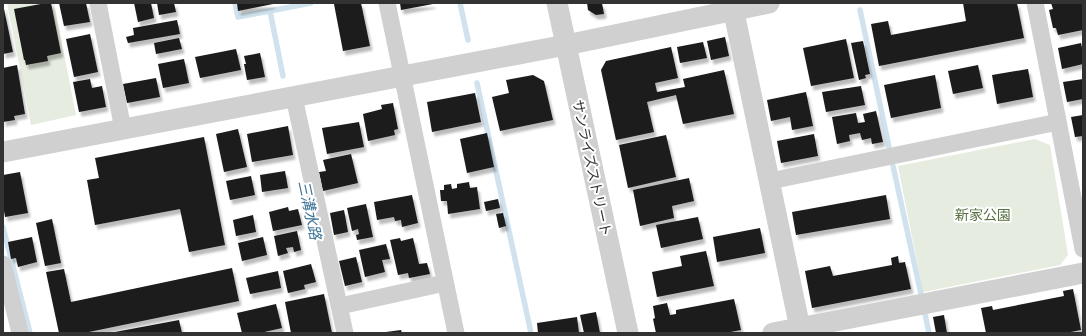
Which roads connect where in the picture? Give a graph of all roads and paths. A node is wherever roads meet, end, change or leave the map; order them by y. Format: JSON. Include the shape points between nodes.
{"nodes":[{"id":1,"x":98,"y":3,"type":"edge"},
{"id":2,"x":387,"y":3,"type":"edge"},
{"id":3,"x":557,"y":3,"type":"edge"},
{"id":4,"x":770,"y":3,"type":"edge"},
{"id":5,"x":1035,"y":3,"type":"edge"},
{"id":6,"x":733,"y":7,"type":"edge"},
{"id":7,"x":566,"y":45,"type":"junction"},
{"id":8,"x":402,"y":76,"type":"junction"},
{"id":9,"x":294,"y":97,"type":"junction"},
{"id":10,"x":1058,"y":122,"type":"junction"},
{"id":11,"x":123,"y":129,"type":"junction"},
{"id":12,"x":3,"y":152,"type":"edge"},
{"id":13,"x":770,"y":181,"type":"junction"},
{"id":14,"x":1083,"y":249,"type":"edge"},
{"id":15,"x":3,"y":264,"type":"edge"},
{"id":16,"x":1083,"y":273,"type":"edge"},
{"id":17,"x":445,"y":283,"type":"junction"},
{"id":18,"x":340,"y":306,"type":"junction"},
{"id":19,"x":801,"y":330,"type":"edge"},
{"id":20,"x":20,"y":333,"type":"edge"},
{"id":21,"x":345,"y":333,"type":"edge"},
{"id":22,"x":456,"y":333,"type":"edge"},
{"id":23,"x":628,"y":333,"type":"edge"},
{"id":24,"x":773,"y":333,"type":"edge"}],
"edges":[{"from":1,"to":11,"type":"street"},
{"from":2,"to":8,"type":"street"},
{"from":3,"to":7,"type":"street","name":"サンライズストリート"},
{"from":4,"to":6,"type":"street"},
{"from":5,"to":10,"type":"street"},
{"from":6,"to":7,"type":"street"},
{"from":6,"to":13,"type":"street"},
{"from":7,"to":8,"type":"street"},
{"from":7,"to":23,"type":"street","name":"サンライズストリート"},
{"from":8,"to":9,"type":"street"},
{"from":8,"to":17,"type":"street"},
{"from":9,"to":11,"type":"street"},
{"from":9,"to":18,"type":"street"},
{"from":10,"to":13,"type":"street"},
{"from":10,"to":14,"type":"street"},
{"from":11,"to":12,"type":"street"},
{"from":13,"to":19,"type":"street"},
{"from":15,"to":20,"type":"street"},
{"from":16,"to":19,"type":"street"},
{"from":17,"to":18,"type":"street"},
{"from":17,"to":22,"type":"street"},
{"from":18,"to":21,"type":"street"},
{"from":19,"to":24,"type":"street"}]}
